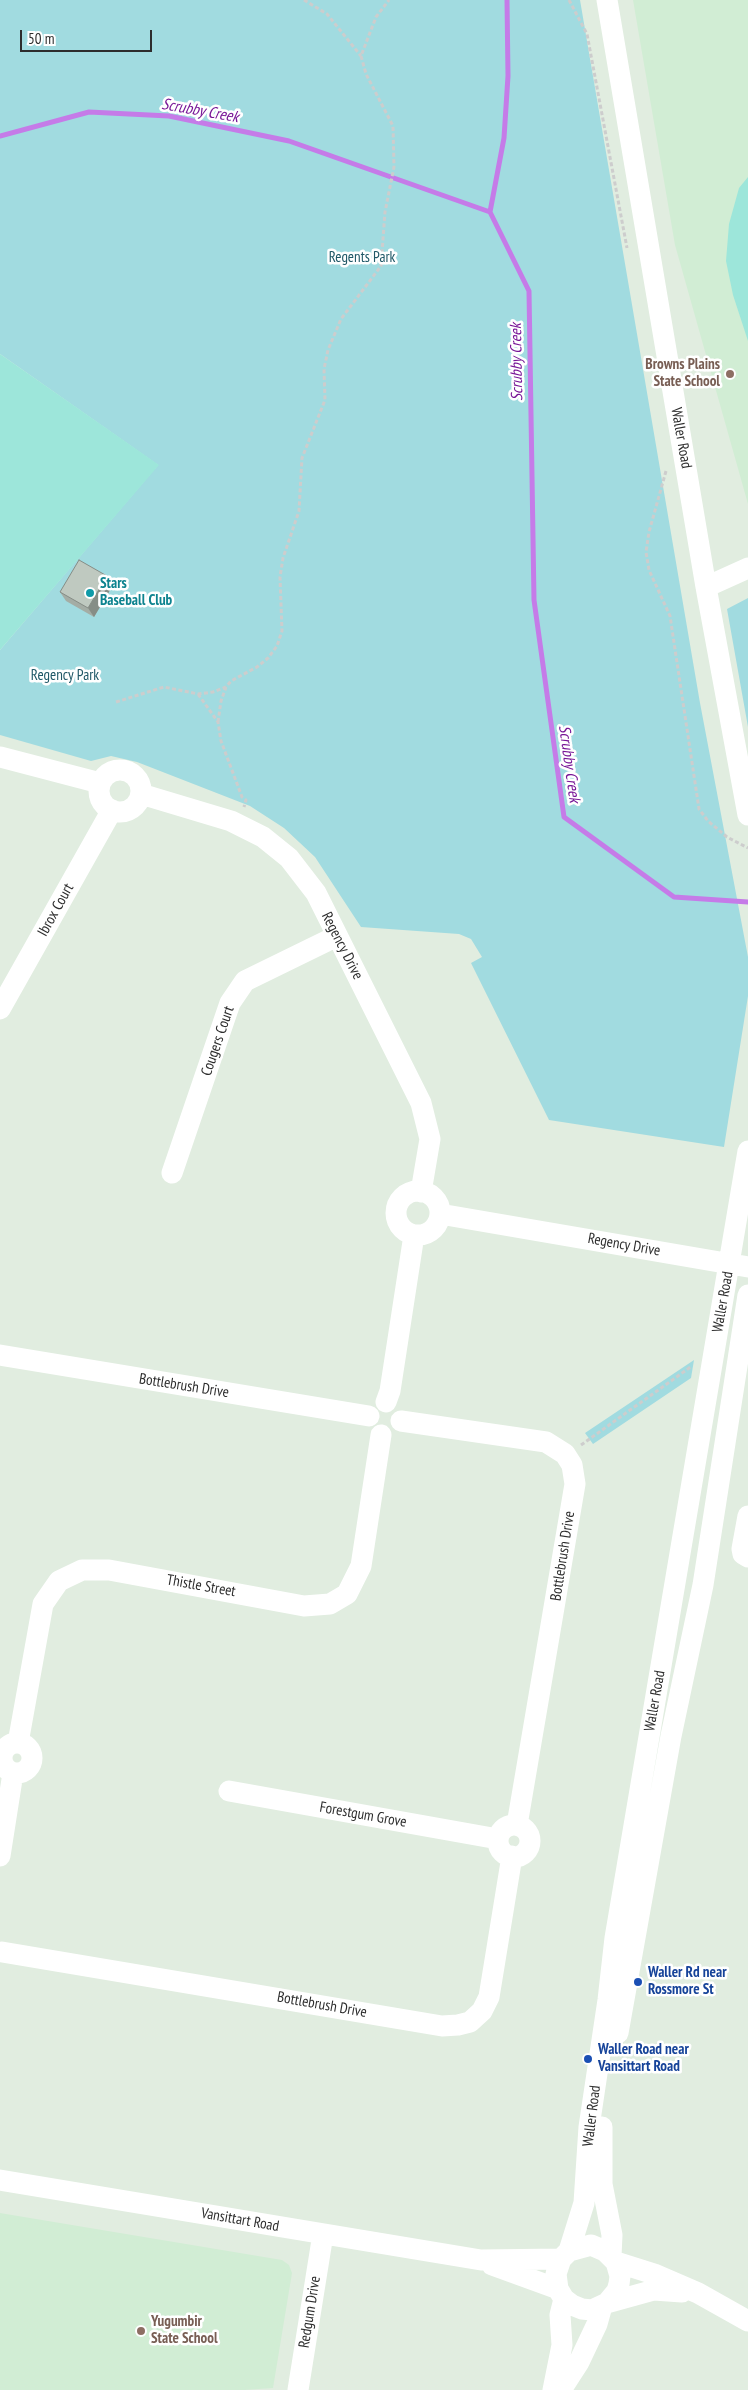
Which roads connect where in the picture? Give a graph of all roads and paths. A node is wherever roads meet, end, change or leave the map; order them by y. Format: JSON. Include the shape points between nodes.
{"nodes":[{"id":1,"x":304,"y":0,"type":"edge"},
{"id":2,"x":389,"y":0,"type":"edge"},
{"id":3,"x":569,"y":0,"type":"edge"},
{"id":4,"x":607,"y":0,"type":"edge"},
{"id":5,"x":360,"y":56,"type":"junction"},
{"id":6,"x":628,"y":249,"type":"dead end"},
{"id":7,"x":668,"y":464,"type":"dead end"},
{"id":8,"x":748,"y":568,"type":"edge"},
{"id":9,"x":706,"y":587,"type":"junction"},
{"id":10,"x":226,"y":687,"type":"junction"},
{"id":11,"x":198,"y":694,"type":"junction"},
{"id":12,"x":116,"y":702,"type":"dead end"},
{"id":13,"x":218,"y":722,"type":"junction"},
{"id":14,"x":0,"y":757,"type":"edge"},
{"id":15,"x":100,"y":784,"type":"junction"},
{"id":16,"x":141,"y":794,"type":"junction"},
{"id":17,"x":244,"y":808,"type":"dead end"},
{"id":18,"x":112,"y":810,"type":"junction"},
{"id":19,"x":748,"y":813,"type":"edge"},
{"id":20,"x":748,"y":848,"type":"edge"},
{"id":21,"x":337,"y":936,"type":"junction"},
{"id":22,"x":0,"y":1009,"type":"edge"},
{"id":23,"x":748,"y":1151,"type":"edge"},
{"id":24,"x":172,"y":1173,"type":"dead end"},
{"id":25,"x":421,"y":1192,"type":"junction"},
{"id":26,"x":440,"y":1214,"type":"junction"},
{"id":27,"x":414,"y":1235,"type":"junction"},
{"id":28,"x":738,"y":1265,"type":"edge"},
{"id":29,"x":748,"y":1295,"type":"edge"},
{"id":30,"x":0,"y":1354,"type":"edge"},
{"id":31,"x":699,"y":1362,"type":"dead end"},
{"id":32,"x":386,"y":1402,"type":"junction"},
{"id":33,"x":369,"y":1416,"type":"junction"},
{"id":34,"x":401,"y":1421,"type":"junction"},
{"id":35,"x":381,"y":1434,"type":"junction"},
{"id":36,"x":566,"y":1455,"type":"junction"},
{"id":37,"x":690,"y":1495,"type":"junction"},
{"id":38,"x":716,"y":1499,"type":"junction"},
{"id":39,"x":748,"y":1516,"type":"edge"},
{"id":40,"x":748,"y":1557,"type":"edge"},
{"id":41,"x":650,"y":1732,"type":"junction"},
{"id":42,"x":671,"y":1736,"type":"junction"},
{"id":43,"x":8,"y":1757,"type":"edge"},
{"id":44,"x":228,"y":1792,"type":"dead end"},
{"id":45,"x":517,"y":1825,"type":"junction"},
{"id":46,"x":498,"y":1838,"type":"junction"},
{"id":47,"x":0,"y":1856,"type":"edge"},
{"id":48,"x":512,"y":1856,"type":"junction"},
{"id":49,"x":1,"y":1951,"type":"edge"},
{"id":50,"x":0,"y":2180,"type":"edge"},
{"id":51,"x":322,"y":2234,"type":"junction"},
{"id":52,"x":565,"y":2255,"type":"junction"},
{"id":53,"x":614,"y":2259,"type":"junction"},
{"id":54,"x":481,"y":2260,"type":"junction"},
{"id":55,"x":698,"y":2293,"type":"junction"},
{"id":56,"x":560,"y":2294,"type":"junction"},
{"id":57,"x":605,"y":2305,"type":"junction"},
{"id":58,"x":748,"y":2321,"type":"edge"},
{"id":59,"x":298,"y":2390,"type":"edge"},
{"id":60,"x":553,"y":2390,"type":"edge"},
{"id":61,"x":561,"y":2390,"type":"edge"}],
"edges":[{"from":1,"to":5,"type":"path","via":[[327,14]]},
{"from":2,"to":5,"type":"path","via":[[376,17]]},
{"from":3,"to":6,"type":"path","via":[[588,34]]},
{"from":4,"to":9,"type":"street","name":"Waller Road"},
{"from":5,"to":10,"type":"path","via":[[393,126],[394,167],[385,212],[381,266],[341,319],[328,350],[324,369],[325,400],[302,458],[298,511],[283,558],[280,577],[282,631],[277,646],[257,667],[231,680]]},
{"from":7,"to":20,"type":"path","via":[[649,532],[646,552],[649,570],[670,616],[699,809],[708,822]]},
{"from":8,"to":9,"type":"street"},
{"from":9,"to":19,"type":"street","name":"Waller Road"},
{"from":10,"to":11,"type":"path"},
{"from":10,"to":13,"type":"path"},
{"from":11,"to":12,"type":"path","via":[[164,687]]},
{"from":11,"to":13,"type":"path"},
{"from":13,"to":17,"type":"path","via":[[221,741],[242,797],[246,800]]},
{"from":14,"to":15,"type":"street"},
{"from":15,"to":16,"type":"street","via":[[108,772],[123,769],[135,775]]},
{"from":15,"to":18,"type":"street","via":[[99,796]]},
{"from":16,"to":18,"type":"street","via":[[131,809],[125,812]]},
{"from":16,"to":21,"type":"street","name":"Regency Drive","via":[[231,821],[263,837],[289,858],[316,893]]},
{"from":18,"to":22,"type":"street","name":"Ibrox Court"},
{"from":21,"to":24,"type":"street","name":"Cougers Court","via":[[245,981],[230,1003]]},
{"from":21,"to":25,"type":"street","name":"Regency Drive","via":[[421,1103],[430,1139]]},
{"from":23,"to":28,"type":"street","name":"Waller Road"},
{"from":25,"to":26,"type":"street","via":[[435,1199]]},
{"from":25,"to":27,"type":"street","via":[[405,1196],[397,1210],[400,1226]]},
{"from":26,"to":27,"type":"street","via":[[432,1230]]},
{"from":26,"to":28,"type":"street","name":"Regency Drive"},
{"from":27,"to":32,"type":"street"},
{"from":28,"to":37,"type":"street","name":"Waller Road"},
{"from":29,"to":38,"type":"street","name":"Waller Road"},
{"from":30,"to":33,"type":"street","name":"Bottlebrush Drive"},
{"from":31,"to":36,"type":"path"},
{"from":32,"to":33,"type":"street","via":[[375,1406]]},
{"from":32,"to":34,"type":"street","via":[[398,1408]]},
{"from":33,"to":35,"type":"street","via":[[371,1428]]},
{"from":34,"to":35,"type":"street","via":[[394,1432]]},
{"from":34,"to":36,"type":"street","via":[[546,1442]]},
{"from":35,"to":43,"type":"street","name":"Thistle Street","via":[[361,1566],[347,1594],[330,1604],[304,1606],[109,1570],[82,1570],[59,1581],[43,1604]]},
{"from":36,"to":45,"type":"street","name":"Bottlebrush Drive","via":[[572,1465],[575,1484]]},
{"from":37,"to":38,"type":"street"},
{"from":37,"to":41,"type":"street","name":"Waller Road"},
{"from":38,"to":42,"type":"street","name":"Waller Road","via":[[703,1585]]},
{"from":39,"to":40,"type":"street","via":[[742,1549]]},
{"from":41,"to":42,"type":"street"},
{"from":41,"to":52,"type":"street","name":"Waller Road","via":[[614,1938],[589,2127],[584,2203]]},
{"from":42,"to":53,"type":"street","name":"Waller Road","via":[[602,2122],[602,2184]]},
{"from":43,"to":47,"type":"street","name":"Thistle Street"},
{"from":44,"to":46,"type":"street","name":"Forestgum Grove"},
{"from":45,"to":46,"type":"street","via":[[507,1826]]},
{"from":45,"to":48,"type":"street","via":[[526,1831],[530,1841],[522,1854]]},
{"from":46,"to":48,"type":"street","via":[[503,1852]]},
{"from":48,"to":49,"type":"street","name":"Bottlebrush Drive","via":[[489,1997],[482,2011],[470,2022],[458,2025],[442,2026]]},
{"from":50,"to":51,"type":"street","name":"Vansittart Road"},
{"from":51,"to":54,"type":"street","name":"Vansittart Road"},
{"from":51,"to":59,"type":"street","name":"Redgum Drive"},
{"from":52,"to":53,"type":"street","via":[[583,2246],[591,2246],[598,2247]]},
{"from":52,"to":54,"type":"street","name":"Vansittart Road"},
{"from":52,"to":56,"type":"street","name":"Waller Road","via":[[556,2274]]},
{"from":53,"to":55,"type":"street"},
{"from":53,"to":57,"type":"street","name":"Waller Road","via":[[620,2284]]},
{"from":54,"to":56,"type":"street","name":"Vansittart Road"},
{"from":55,"to":57,"type":"street","via":[[654,2290]]},
{"from":55,"to":58,"type":"street"},
{"from":56,"to":57,"type":"street","via":[[582,2309],[592,2310]]},
{"from":56,"to":60,"type":"street","name":"Waller Road","via":[[562,2346]]},
{"from":57,"to":61,"type":"street","name":"Waller Road","via":[[579,2362]]}]}
